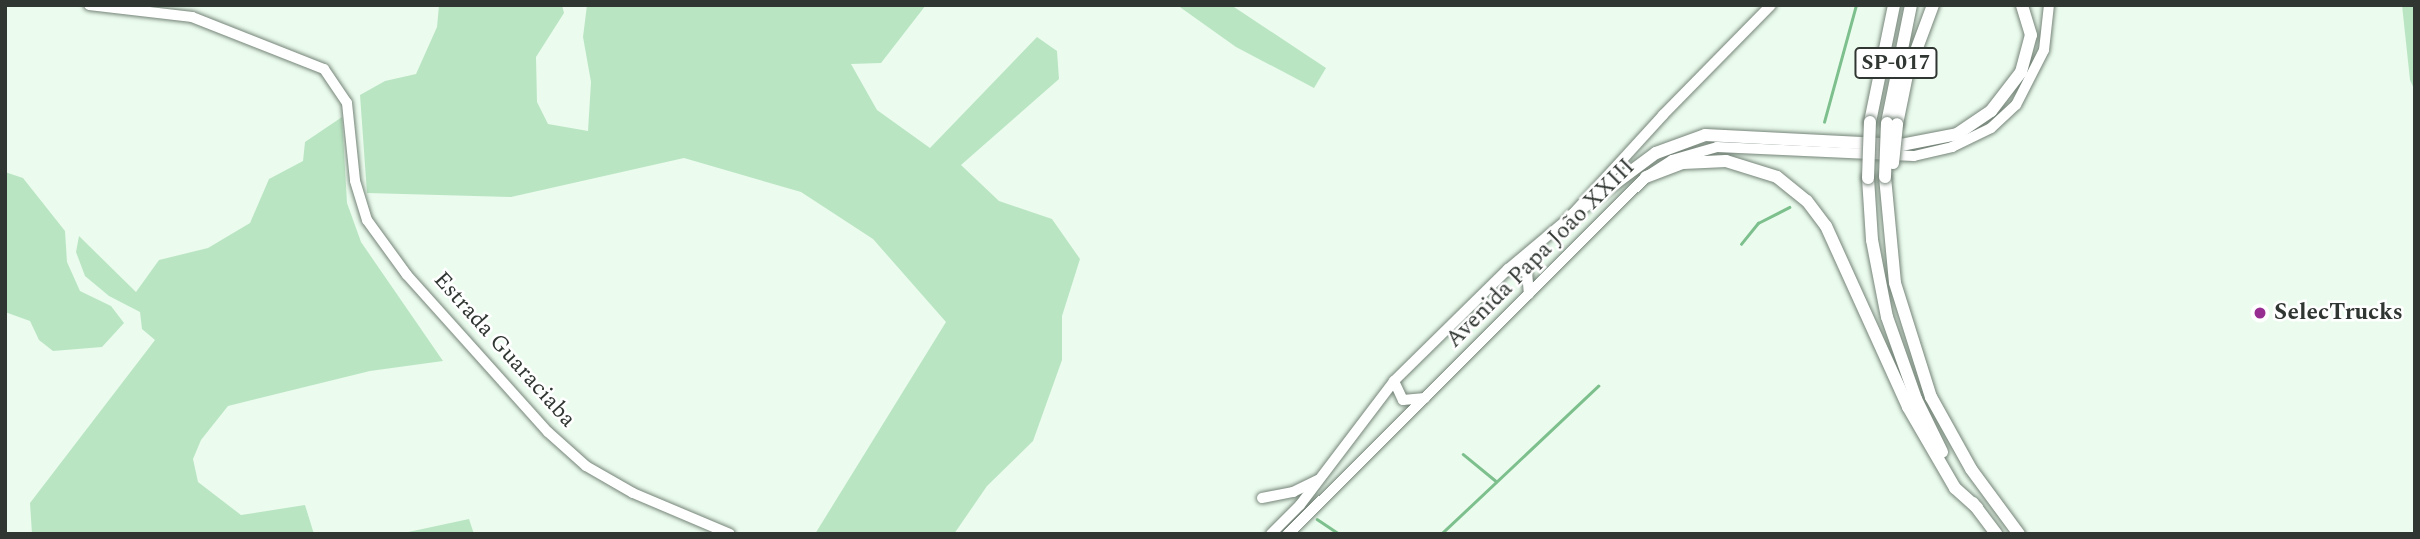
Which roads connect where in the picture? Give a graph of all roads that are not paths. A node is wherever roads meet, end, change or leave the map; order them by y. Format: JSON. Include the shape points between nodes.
{"nodes":[{"id":1,"x":89,"y":5,"type":"edge"},
{"id":2,"x":1771,"y":5,"type":"edge"},
{"id":3,"x":1894,"y":5,"type":"edge"},
{"id":4,"x":1911,"y":5,"type":"edge"},
{"id":5,"x":1933,"y":5,"type":"edge"},
{"id":6,"x":2022,"y":5,"type":"edge"},
{"id":7,"x":2049,"y":5,"type":"edge"},
{"id":8,"x":1892,"y":124,"type":"junction"},
{"id":9,"x":1646,"y":177,"type":"junction"},
{"id":10,"x":1570,"y":217,"type":"junction"},
{"id":11,"x":1508,"y":269,"type":"junction"},
{"id":12,"x":1529,"y":294,"type":"junction"},
{"id":13,"x":1394,"y":381,"type":"junction"},
{"id":14,"x":1428,"y":397,"type":"junction"},
{"id":15,"x":1321,"y":479,"type":"junction"},
{"id":16,"x":1341,"y":483,"type":"junction"},
{"id":17,"x":1262,"y":498,"type":"dead end"},
{"id":18,"x":1300,"y":505,"type":"junction"},
{"id":19,"x":1977,"y":508,"type":"junction"},
{"id":20,"x":730,"y":534,"type":"edge"},
{"id":21,"x":1270,"y":534,"type":"edge"},
{"id":22,"x":1288,"y":534,"type":"edge"},
{"id":23,"x":1996,"y":534,"type":"edge"},
{"id":24,"x":2019,"y":534,"type":"edge"}],
"edges":[{"from":1,"to":20,"type":"main road","name":"Estrada Guaraciaba","via":[[192,18],[291,52],[330,74],[348,110],[359,200],[382,245],[548,432],[610,482]]},
{"from":2,"to":10,"type":"main road","name":"Avenida Papa João XXIII"},
{"from":3,"to":19,"type":"highway","number":"SP-017","bridge":true,"via":[[1870,122],[1868,178],[1877,276],[1899,358],[1946,460]]},
{"from":4,"to":8,"type":"highway","number":"SP-017"},
{"from":5,"to":8,"type":"highway"},
{"from":6,"to":10,"type":"highway","via":[[2031,35],[2021,72],[1991,111],[1957,134],[1900,145],[1704,135],[1656,153]]},
{"from":7,"to":9,"type":"main road","name":"Avenida Papa João XXIII","via":[[2045,50],[2016,105],[1991,128],[1952,147],[1914,156],[1717,147],[1672,160]]},
{"from":8,"to":24,"type":"highway","bridge":true,"via":[[1888,202],[1895,283],[1931,397],[1971,469]]},
{"from":9,"to":12,"type":"main road","name":"Avenida Papa João XXIII"},
{"from":9,"to":19,"type":"highway","via":[[1683,163],[1726,160],[1777,177],[1807,201],[1826,226],[1908,407],[1955,488]]},
{"from":10,"to":11,"type":"main road","name":"Avenida Papa João XXIII"},
{"from":11,"to":12,"type":"main road","via":[[1527,272]]},
{"from":11,"to":13,"type":"main road","name":"Avenida Papa João XXIII"},
{"from":12,"to":14,"type":"main road","name":"Avenida Papa João XXIII"},
{"from":13,"to":14,"type":"main road","via":[[1404,400]]},
{"from":13,"to":15,"type":"main road","name":"Avenida Papa João XXIII"},
{"from":14,"to":16,"type":"main road","name":"Avenida Papa João XXIII"},
{"from":15,"to":17,"type":"main road","via":[[1293,492]]},
{"from":15,"to":18,"type":"main road","name":"Avenida Papa João XXIII"},
{"from":16,"to":18,"type":"main road"},
{"from":16,"to":22,"type":"main road","name":"Avenida Papa João XXIII"},
{"from":18,"to":21,"type":"main road","name":"Avenida Papa João XXIII"},
{"from":19,"to":23,"type":"highway"}]}
